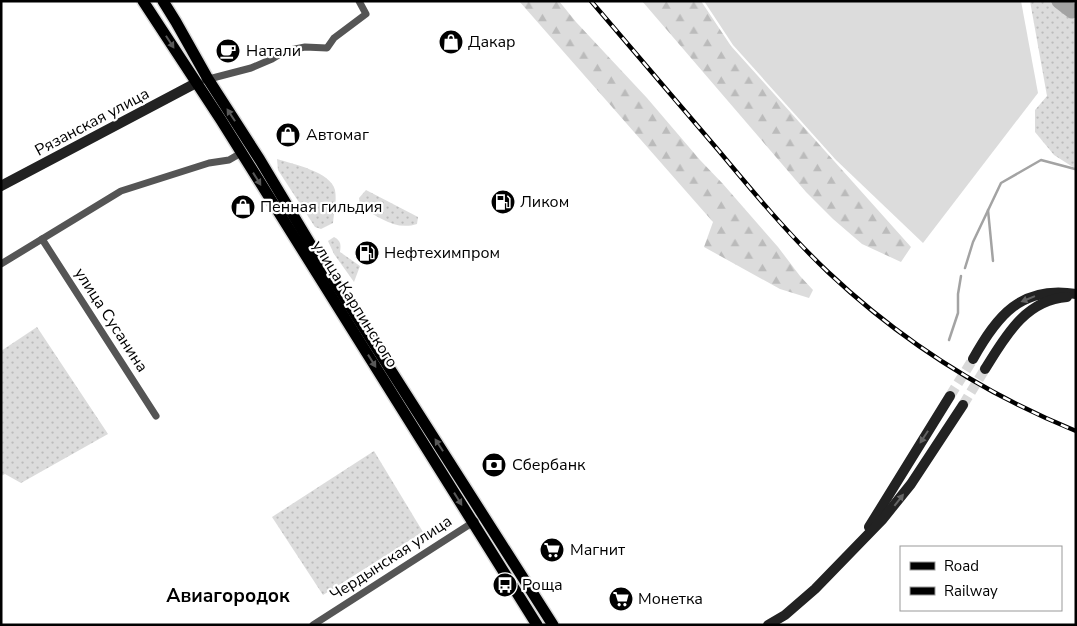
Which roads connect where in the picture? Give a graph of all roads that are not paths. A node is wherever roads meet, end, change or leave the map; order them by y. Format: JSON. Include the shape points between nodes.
{"nodes":[{"id":1,"x":143,"y":1,"type":"edge"},
{"id":2,"x":163,"y":1,"type":"edge"},
{"id":3,"x":360,"y":1,"type":"edge"},
{"id":4,"x":208,"y":79,"type":"junction"},
{"id":5,"x":196,"y":84,"type":"junction"},
{"id":6,"x":241,"y":153,"type":"junction"},
{"id":7,"x":1,"y":186,"type":"edge"},
{"id":8,"x":42,"y":239,"type":"junction"},
{"id":9,"x":1,"y":264,"type":"edge"},
{"id":10,"x":1076,"y":295,"type":"edge"},
{"id":11,"x":346,"y":310,"type":"junction"},
{"id":12,"x":364,"y":338,"type":"junction"},
{"id":13,"x":972,"y":359,"type":"tunnel mouth"},
{"id":14,"x":985,"y":368,"type":"tunnel mouth"},
{"id":15,"x":950,"y":396,"type":"tunnel mouth"},
{"id":16,"x":963,"y":404,"type":"tunnel mouth"},
{"id":17,"x":156,"y":416,"type":"dead end"},
{"id":18,"x":483,"y":515,"type":"junction"},
{"id":19,"x":472,"y":522,"type":"junction"},
{"id":20,"x":855,"y":549,"type":"junction"},
{"id":21,"x":550,"y":620,"type":"edge"},
{"id":22,"x":313,"y":625,"type":"edge"},
{"id":23,"x":536,"y":625,"type":"edge"},
{"id":24,"x":558,"y":625,"type":"edge"},
{"id":25,"x":768,"y":625,"type":"edge"}],
"edges":[{"from":1,"to":5,"type":"main road","name":"улица Карпинского","one_way":true},
{"from":2,"to":4,"type":"main road","name":"улица Карпинского"},
{"from":3,"to":4,"type":"street","via":[[366,14],[334,38],[328,48],[305,47],[285,51],[251,68]]},
{"from":4,"to":5,"type":"street"},
{"from":11,"to":4,"type":"main road","name":"улица Карпинского","one_way":true,"via":[[311,245]]},
{"from":5,"to":6,"type":"main road","name":"улица Карпинского"},
{"from":5,"to":7,"type":"main road","name":"Рязанская улица"},
{"from":6,"to":8,"type":"street","via":[[230,160],[209,163],[121,191]]},
{"from":6,"to":11,"type":"main road","name":"улица Карпинского","one_way":true},
{"from":8,"to":9,"type":"street"},
{"from":8,"to":17,"type":"street","name":"улица Сусанина"},
{"from":10,"to":13,"type":"main road","one_way":true,"via":[[1046,292],[1017,304],[996,323]]},
{"from":10,"to":14,"type":"main road","via":[[1056,298],[1027,313],[1010,330]]},
{"from":11,"to":12,"type":"main road","name":"улица Карпинского"},
{"from":18,"to":12,"type":"main road","name":"улица Карпинского","one_way":true},
{"from":12,"to":19,"type":"main road","name":"улица Карпинского","one_way":true},
{"from":15,"to":20,"type":"main road","one_way":true},
{"from":20,"to":16,"type":"main road","one_way":true,"via":[[911,484]]},
{"from":18,"to":19,"type":"street","name":"Чердынская улица"},
{"from":18,"to":21,"type":"main road","name":"улица Карпинского"},
{"from":19,"to":22,"type":"street","name":"Чердынская улица"},
{"from":19,"to":23,"type":"main road","name":"улица Карпинского"},
{"from":20,"to":25,"type":"main road","via":[[816,589]]},
{"from":21,"to":24,"type":"main road"}]}
